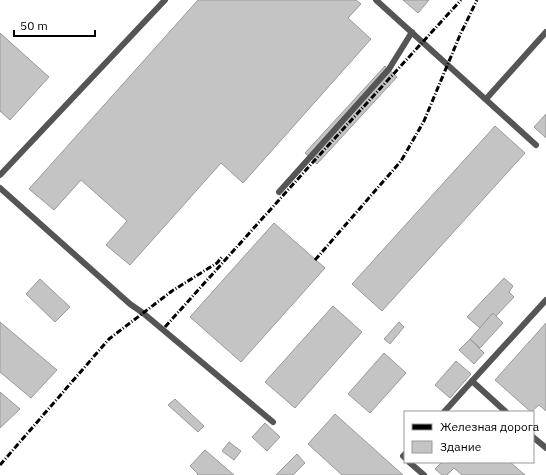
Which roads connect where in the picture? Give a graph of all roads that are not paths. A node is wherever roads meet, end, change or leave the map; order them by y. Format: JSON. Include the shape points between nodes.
{"nodes":[{"id":1,"x":165,"y":0,"type":"edge"},
{"id":2,"x":376,"y":0,"type":"edge"},
{"id":3,"x":412,"y":32,"type":"junction"},
{"id":4,"x":546,"y":32,"type":"edge"},
{"id":5,"x":486,"y":99,"type":"junction"},
{"id":6,"x":536,"y":145,"type":"dead end"},
{"id":7,"x":0,"y":175,"type":"edge"},
{"id":8,"x":0,"y":188,"type":"edge"},
{"id":9,"x":279,"y":192,"type":"dead end"},
{"id":10,"x":546,"y":300,"type":"edge"},
{"id":11,"x":472,"y":382,"type":"junction"},
{"id":12,"x":445,"y":411,"type":"edge"},
{"id":13,"x":505,"y":411,"type":"edge"},
{"id":14,"x":273,"y":422,"type":"dead end"},
{"id":15,"x":534,"y":438,"type":"edge"},
{"id":16,"x":546,"y":448,"type":"edge"},
{"id":17,"x":411,"y":463,"type":"edge"},
{"id":18,"x":424,"y":475,"type":"edge"}],
"edges":[{"from":1,"to":7,"type":"lane"},
{"from":2,"to":3,"type":"lane"},
{"from":3,"to":5,"type":"lane"},
{"from":3,"to":9,"type":"lane","via":[[388,69]]},
{"from":4,"to":5,"type":"lane"},
{"from":5,"to":6,"type":"lane"},
{"from":8,"to":14,"type":"lane","via":[[130,304]]},
{"from":10,"to":11,"type":"lane"},
{"from":11,"to":12,"type":"lane"},
{"from":11,"to":13,"type":"lane"},
{"from":15,"to":16,"type":"lane"},
{"from":17,"to":18,"type":"lane"}]}
